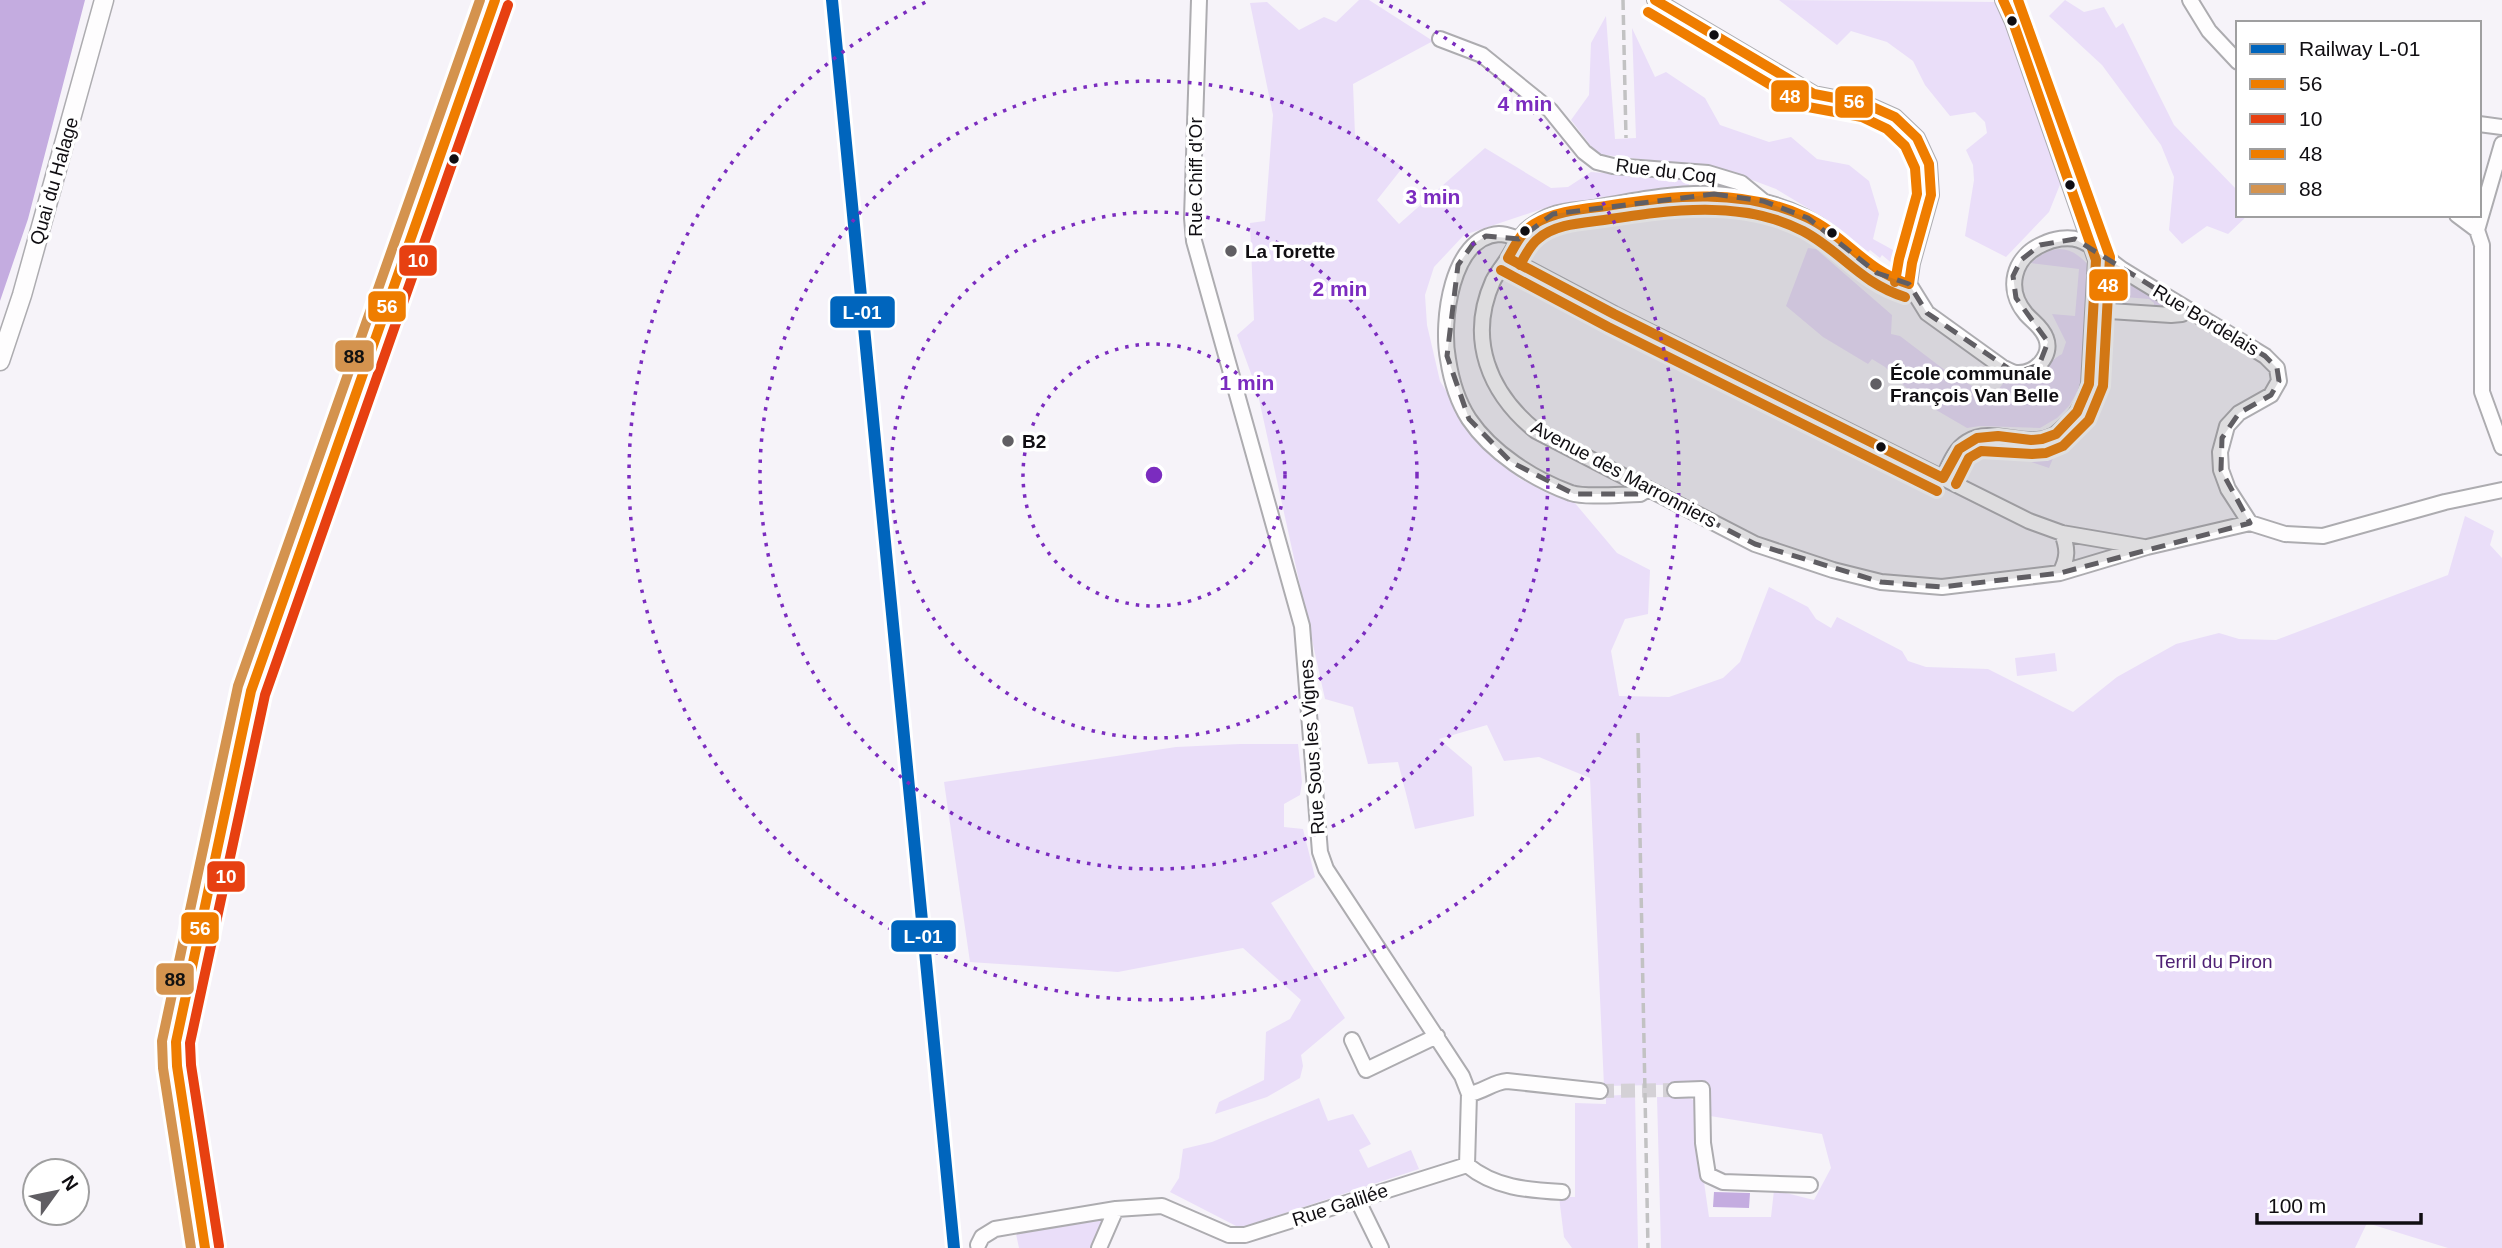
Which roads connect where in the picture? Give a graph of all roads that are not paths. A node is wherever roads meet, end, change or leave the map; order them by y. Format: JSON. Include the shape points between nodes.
{"nodes":[{"id":1,"x":104,"y":0,"type":"edge"},
{"id":2,"x":495,"y":0,"type":"edge"},
{"id":3,"x":1199,"y":0,"type":"edge"},
{"id":4,"x":1655,"y":0,"type":"edge"},
{"id":5,"x":2003,"y":0,"type":"edge"},
{"id":6,"x":2190,"y":0,"type":"edge"},
{"id":7,"x":1440,"y":39,"type":"dead end"},
{"id":8,"x":2236,"y":60,"type":"edge"},
{"id":9,"x":2481,"y":124,"type":"edge"},
{"id":10,"x":2502,"y":127,"type":"edge"},
{"id":11,"x":2502,"y":144,"type":"edge"},
{"id":12,"x":1763,"y":201,"type":"junction"},
{"id":13,"x":2481,"y":216,"type":"edge"},
{"id":14,"x":2460,"y":217,"type":"edge"},
{"id":15,"x":2481,"y":217,"type":"edge"},
{"id":16,"x":2477,"y":230,"type":"junction"},
{"id":17,"x":1519,"y":239,"type":"junction"},
{"id":18,"x":2092,"y":246,"type":"junction"},
{"id":19,"x":1508,"y":258,"type":"junction"},
{"id":20,"x":1909,"y":285,"type":"junction"},
{"id":21,"x":2186,"y":308,"type":"junction"},
{"id":22,"x":2094,"y":310,"type":"junction"},
{"id":23,"x":0,"y":361,"type":"edge"},
{"id":24,"x":1247,"y":431,"type":"joint"},
{"id":25,"x":2502,"y":447,"type":"edge"},
{"id":26,"x":1943,"y":478,"type":"junction"},
{"id":27,"x":1648,"y":489,"type":"junction"},
{"id":28,"x":2502,"y":490,"type":"edge"},
{"id":29,"x":2250,"y":523,"type":"junction"},
{"id":30,"x":2062,"y":533,"type":"junction"},
{"id":31,"x":2147,"y":547,"type":"junction"},
{"id":32,"x":2060,"y":573,"type":"junction"},
{"id":33,"x":1437,"y":1036,"type":"junction"},
{"id":34,"x":1352,"y":1040,"type":"dead end"},
{"id":35,"x":1675,"y":1090,"type":"tunnel mouth"},
{"id":36,"x":1600,"y":1091,"type":"tunnel mouth"},
{"id":37,"x":1469,"y":1094,"type":"junction"},
{"id":38,"x":1467,"y":1165,"type":"junction"},
{"id":39,"x":1810,"y":1185,"type":"dead end"},
{"id":40,"x":1562,"y":1192,"type":"dead end"},
{"id":41,"x":1357,"y":1199,"type":"junction"},
{"id":42,"x":1116,"y":1209,"type":"junction"},
{"id":43,"x":978,"y":1245,"type":"dead end"},
{"id":44,"x":205,"y":1248,"type":"edge"},
{"id":45,"x":1099,"y":1248,"type":"edge"},
{"id":46,"x":1381,"y":1248,"type":"edge"}],
"edges":[{"from":1,"to":23,"type":"main road","name":"Quai du Halage"},
{"from":2,"to":44,"type":"street","via":[[251,691],[176,1042]]},
{"from":3,"to":24,"type":"street","name":"Rue Chiff d'Or","via":[[1194,241]]},
{"from":4,"to":20,"type":"street","via":[[1814,94],[1866,104],[1895,117],[1917,138],[1929,164],[1931,195]]},
{"from":5,"to":18,"type":"street"},
{"from":6,"to":8,"type":"street","via":[[2209,31]]},
{"from":7,"to":12,"type":"street","name":"Rue du Coq","via":[[1482,55],[1550,110],[1597,162],[1709,173],[1741,183]]},
{"from":9,"to":10,"type":"street"},
{"from":11,"to":13,"type":"street"},
{"from":12,"to":17,"type":"street","name":"Avenue des Marronniers","via":[[1714,194],[1615,204],[1553,214]]},
{"from":12,"to":20,"type":"street","name":"Avenue des Marronniers","via":[[1808,218],[1877,273]]},
{"from":14,"to":16,"type":"street"},
{"from":15,"to":16,"type":"street"},
{"from":16,"to":25,"type":"street","via":[[2482,254],[2482,393]]},
{"from":17,"to":19,"type":"street","name":"Avenue des Marronniers"},
{"from":17,"to":27,"type":"street","via":[[1502,233],[1486,236],[1473,244],[1458,265],[1447,319],[1447,356],[1469,419],[1511,462],[1574,494],[1640,494]]},
{"from":18,"to":20,"type":"street","name":"Rue Bordelais","via":[[2075,239],[2056,239],[2039,245],[2021,260],[2013,276],[2016,298],[2048,342],[2045,356],[2029,371],[2015,373],[2002,367],[1955,334],[1927,313]]},
{"from":18,"to":21,"type":"street","name":"Rue Bordelais"},
{"from":18,"to":22,"type":"street","via":[[2096,260]]},
{"from":19,"to":26,"type":"street"},
{"from":19,"to":27,"type":"street","name":"Avenue des Marronniers","via":[[1494,278],[1483,324],[1484,360],[1501,395],[1536,431]]},
{"from":21,"to":22,"type":"street","via":[[2182,314],[2171,315]]},
{"from":21,"to":29,"type":"street","name":"Rue Bordelais","via":[[2265,356],[2277,369],[2279,381],[2271,395],[2239,413],[2227,426],[2220,452],[2228,489]]},
{"from":22,"to":26,"type":"street","via":[[2089,384],[2085,400],[2071,420],[2052,436],[2039,439],[1982,437],[1967,442],[1955,453]]},
{"from":24,"to":33,"type":"street","name":"Rue Sous les Vignes","via":[[1303,626],[1320,852],[1326,869]]},
{"from":26,"to":30,"type":"street"},
{"from":27,"to":32,"type":"street","name":"Avenue des Marronniers","via":[[1755,544],[1881,582],[1942,587]]},
{"from":28,"to":29,"type":"street","via":[[2323,536],[2285,534]]},
{"from":29,"to":31,"type":"street","name":"Avenue des Marronniers"},
{"from":30,"to":31,"type":"street"},
{"from":30,"to":32,"type":"street","via":[[2067,559]]},
{"from":31,"to":32,"type":"street","name":"Avenue des Marronniers"},
{"from":33,"to":34,"type":"street","via":[[1366,1070]]},
{"from":33,"to":37,"type":"street","name":"Rue Sous les Vignes"},
{"from":35,"to":39,"type":"street","via":[[1702,1088],[1708,1175],[1723,1182]]},
{"from":36,"to":37,"type":"street","via":[[1499,1082]]},
{"from":37,"to":38,"type":"street","name":"Rue Sous les Vignes"},
{"from":38,"to":40,"type":"street","via":[[1500,1185]]},
{"from":38,"to":41,"type":"street","name":"Rue Galilée"},
{"from":41,"to":42,"type":"street","name":"Rue Galilée","via":[[1245,1236],[1229,1235],[1162,1206]]},
{"from":41,"to":46,"type":"street"},
{"from":42,"to":43,"type":"street","name":"Rue Galilée","via":[[995,1229]]},
{"from":42,"to":45,"type":"street"}]}
